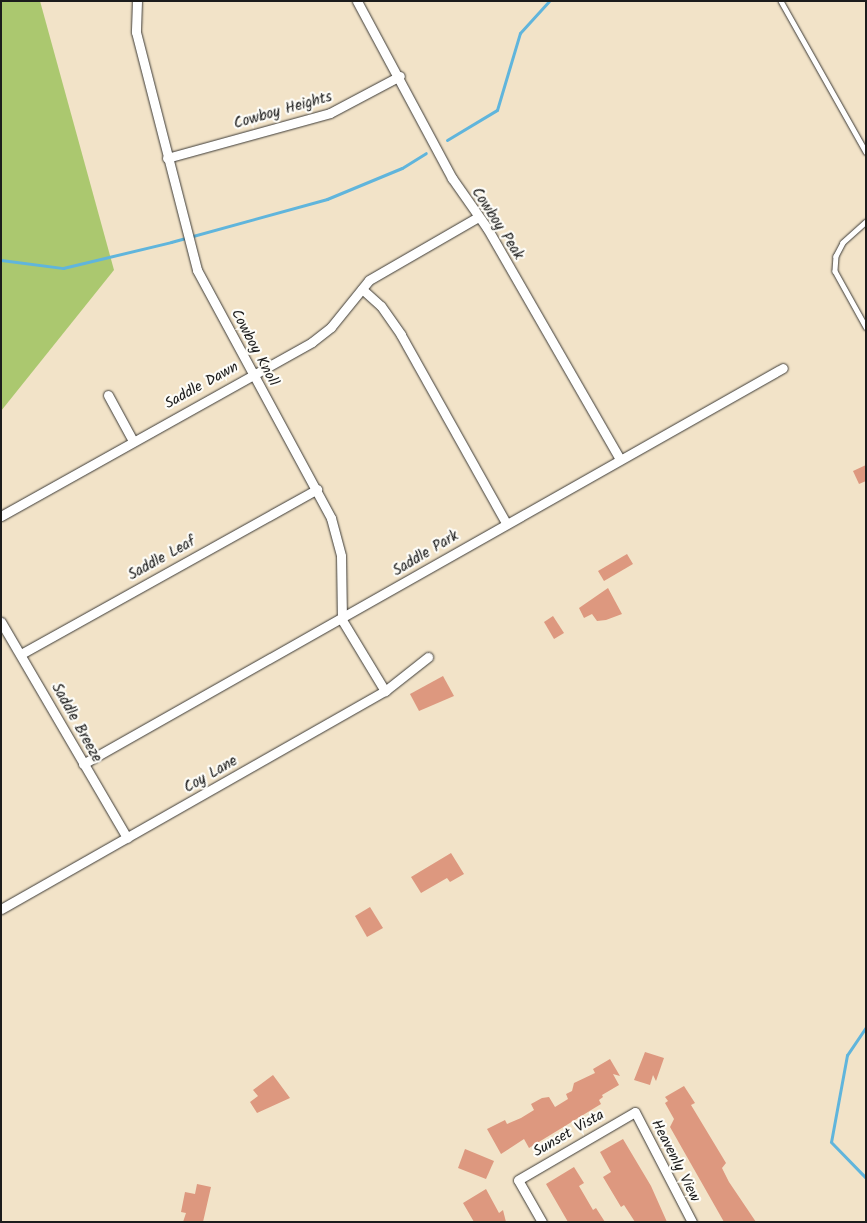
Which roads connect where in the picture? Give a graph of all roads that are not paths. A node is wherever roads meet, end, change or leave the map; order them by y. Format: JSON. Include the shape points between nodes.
{"nodes":[{"id":1,"x":137,"y":1,"type":"edge"},
{"id":2,"x":358,"y":1,"type":"edge"},
{"id":3,"x":781,"y":1,"type":"edge"},
{"id":4,"x":400,"y":76,"type":"junction"},
{"id":5,"x":866,"y":152,"type":"edge"},
{"id":6,"x":167,"y":158,"type":"junction"},
{"id":7,"x":478,"y":217,"type":"junction"},
{"id":8,"x":866,"y":222,"type":"edge"},
{"id":9,"x":362,"y":289,"type":"junction"},
{"id":10,"x":866,"y":327,"type":"edge"},
{"id":11,"x":783,"y":368,"type":"dead end"},
{"id":12,"x":252,"y":375,"type":"junction"},
{"id":13,"x":108,"y":395,"type":"dead end"},
{"id":14,"x":133,"y":441,"type":"junction"},
{"id":15,"x":620,"y":459,"type":"junction"},
{"id":16,"x":317,"y":489,"type":"junction"},
{"id":17,"x":1,"y":516,"type":"edge"},
{"id":18,"x":506,"y":523,"type":"junction"},
{"id":19,"x":342,"y":620,"type":"junction"},
{"id":20,"x":1,"y":622,"type":"edge"},
{"id":21,"x":21,"y":654,"type":"junction"},
{"id":22,"x":428,"y":656,"type":"dead end"},
{"id":23,"x":385,"y":691,"type":"junction"},
{"id":24,"x":83,"y":764,"type":"junction"},
{"id":25,"x":127,"y":838,"type":"junction"},
{"id":26,"x":1,"y":909,"type":"edge"},
{"id":27,"x":635,"y":1112,"type":"joint"},
{"id":28,"x":542,"y":1222,"type":"edge"},
{"id":29,"x":692,"y":1222,"type":"edge"}],
"edges":[{"from":1,"to":6,"type":"street","name":"Cowboy Knoll","via":[[136,32]]},
{"from":2,"to":4,"type":"street","name":"Cowboy Peak"},
{"from":3,"to":5,"type":"lane"},
{"from":4,"to":6,"type":"street","name":"Cowboy Heights","via":[[330,113]]},
{"from":4,"to":7,"type":"street","name":"Cowboy Peak","via":[[452,178]]},
{"from":6,"to":12,"type":"street","name":"Cowboy Knoll","via":[[197,270]]},
{"from":7,"to":9,"type":"street","name":"Saddle Dawn","via":[[378,273]]},
{"from":7,"to":15,"type":"street","name":"Cowboy Peak"},
{"from":8,"to":10,"type":"lane","via":[[843,243],[836,256],[835,271]]},
{"from":9,"to":12,"type":"street","name":"Saddle Dawn","via":[[323,335]]},
{"from":9,"to":18,"type":"street","via":[[381,306],[400,335]]},
{"from":11,"to":15,"type":"street","name":"Saddle Park"},
{"from":12,"to":14,"type":"street","name":"Saddle Dawn"},
{"from":12,"to":16,"type":"street","name":"Cowboy Knoll"},
{"from":13,"to":14,"type":"street"},
{"from":14,"to":17,"type":"street","name":"Saddle Dawn"},
{"from":15,"to":18,"type":"street","name":"Saddle Park"},
{"from":16,"to":19,"type":"street","name":"Cowboy Knoll","via":[[331,518],[341,556]]},
{"from":16,"to":21,"type":"street","name":"Saddle Leaf"},
{"from":18,"to":19,"type":"street","name":"Saddle Park"},
{"from":19,"to":23,"type":"street"},
{"from":19,"to":24,"type":"street","name":"Saddle Park"},
{"from":20,"to":21,"type":"street","name":"Saddle Breeze"},
{"from":21,"to":24,"type":"street","name":"Saddle Breeze"},
{"from":22,"to":23,"type":"street","name":"Coy Lane"},
{"from":23,"to":25,"type":"street","name":"Coy Lane"},
{"from":24,"to":25,"type":"street","name":"Saddle Breeze"},
{"from":25,"to":26,"type":"street","name":"Coy Lane"},
{"from":27,"to":28,"type":"street","name":"Sunset Vista","via":[[518,1180]]},
{"from":27,"to":29,"type":"street","name":"Heavenly View"}]}
